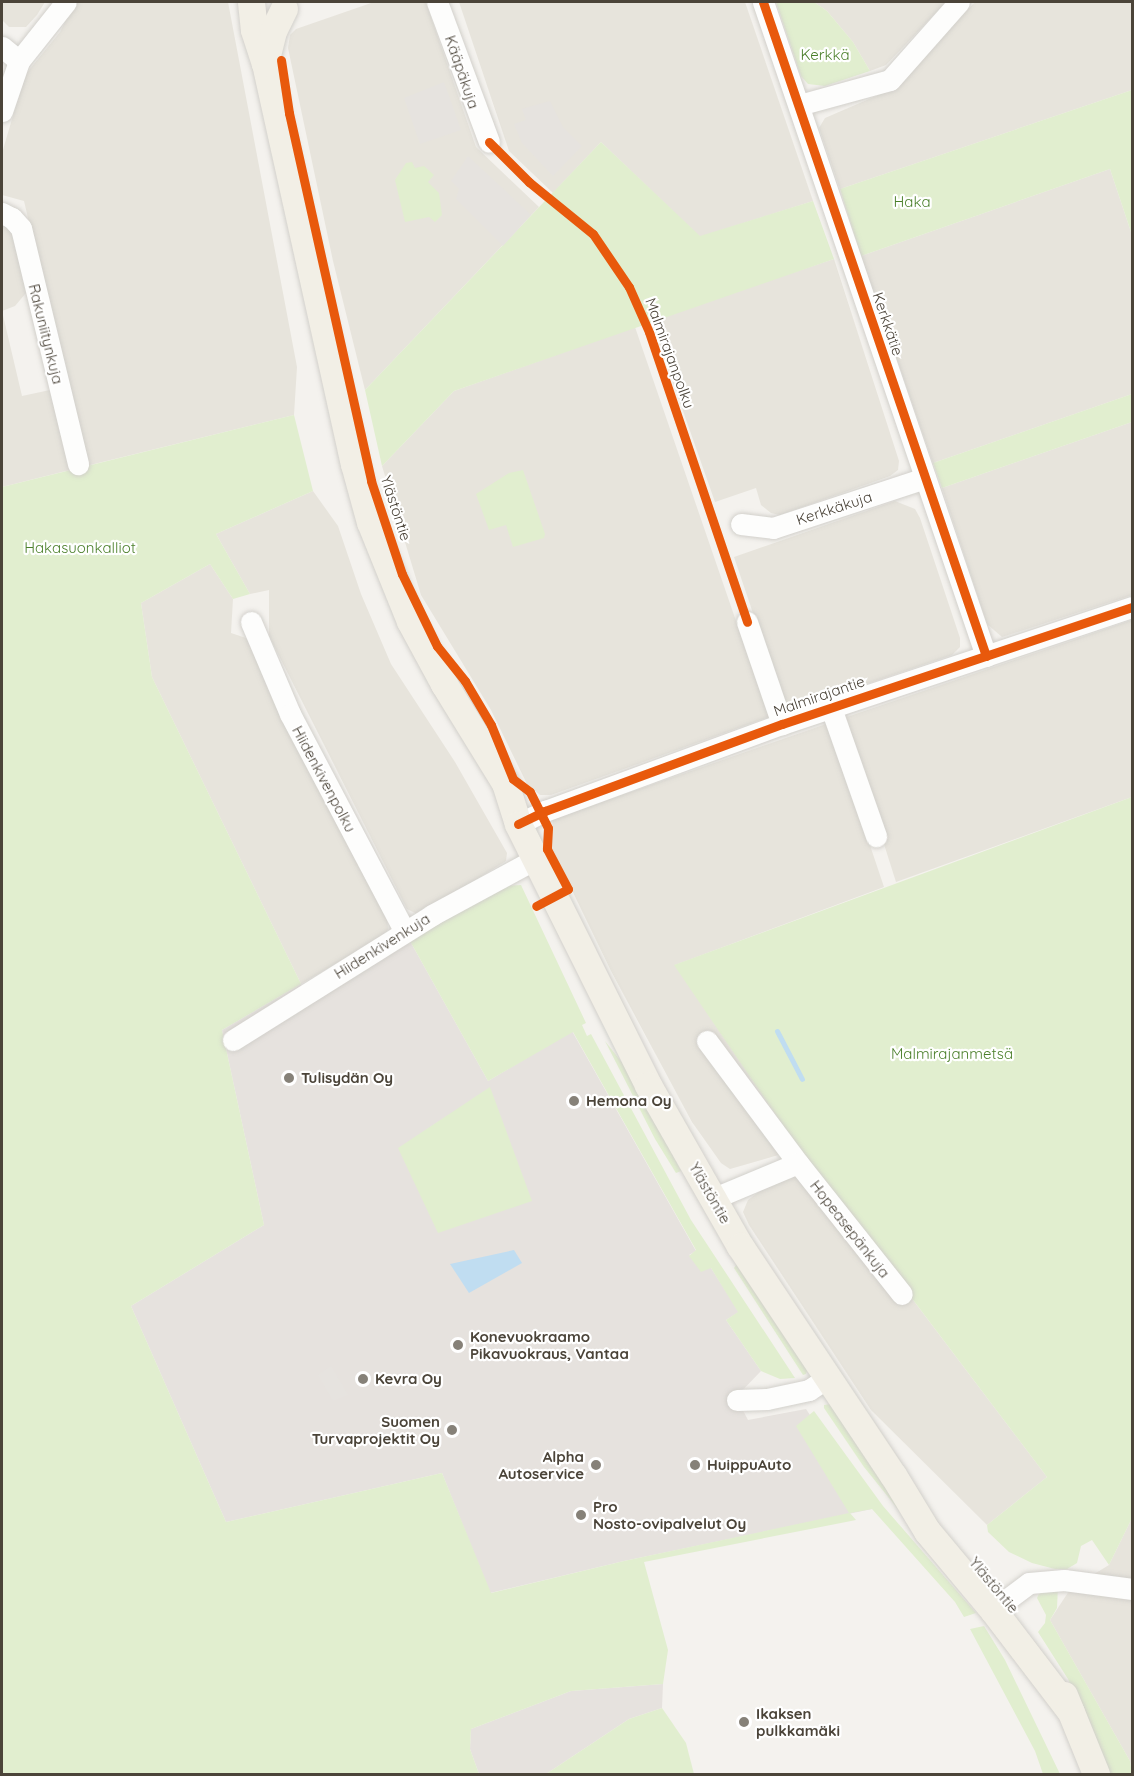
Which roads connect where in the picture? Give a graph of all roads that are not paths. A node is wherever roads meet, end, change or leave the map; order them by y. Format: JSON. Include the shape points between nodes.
{"nodes":[{"id":1,"x":66,"y":2,"type":"edge"},
{"id":2,"x":251,"y":2,"type":"edge"},
{"id":3,"x":437,"y":2,"type":"edge"},
{"id":4,"x":763,"y":2,"type":"edge"},
{"id":5,"x":959,"y":2,"type":"edge"},
{"id":6,"x":281,"y":4,"type":"edge"},
{"id":7,"x":2,"y":47,"type":"edge"},
{"id":8,"x":19,"y":61,"type":"junction"},
{"id":9,"x":265,"y":63,"type":"junction"},
{"id":10,"x":799,"y":105,"type":"junction"},
{"id":11,"x":2,"y":111,"type":"edge"},
{"id":12,"x":489,"y":142,"type":"dead end"},
{"id":13,"x":2,"y":213,"type":"edge"},
{"id":14,"x":78,"y":464,"type":"dead end"},
{"id":15,"x":925,"y":478,"type":"junction"},
{"id":16,"x":741,"y":524,"type":"dead end"},
{"id":17,"x":1132,"y":607,"type":"edge"},
{"id":18,"x":251,"y":622,"type":"dead end"},
{"id":19,"x":747,"y":622,"type":"dead end"},
{"id":20,"x":986,"y":656,"type":"junction"},
{"id":21,"x":831,"y":708,"type":"junction"},
{"id":22,"x":782,"y":724,"type":"junction"},
{"id":23,"x":518,"y":824,"type":"junction"},
{"id":24,"x":876,"y":836,"type":"dead end"},
{"id":25,"x":536,"y":859,"type":"junction"},
{"id":26,"x":405,"y":932,"type":"junction"},
{"id":27,"x":232,"y":1040,"type":"dead end"},
{"id":28,"x":707,"y":1041,"type":"dead end"},
{"id":29,"x":798,"y":1163,"type":"junction"},
{"id":30,"x":712,"y":1199,"type":"junction"},
{"id":31,"x":902,"y":1294,"type":"dead end"},
{"id":32,"x":827,"y":1378,"type":"junction"},
{"id":33,"x":737,"y":1400,"type":"dead end"},
{"id":34,"x":1132,"y":1589,"type":"edge"},
{"id":35,"x":1000,"y":1604,"type":"junction"},
{"id":36,"x":1096,"y":1774,"type":"edge"}],
"edges":[{"from":1,"to":8,"type":"street"},
{"from":2,"to":9,"type":"main road","name":"Ylästöntie","via":[[254,30]]},
{"from":3,"to":12,"type":"street","name":"Kääpäkuja"},
{"from":4,"to":10,"type":"street","name":"Kerkkätie"},
{"from":5,"to":10,"type":"street","via":[[890,80]]},
{"from":6,"to":9,"type":"main road","name":"Ylästöntie"},
{"from":7,"to":8,"type":"street"},
{"from":8,"to":11,"type":"street"},
{"from":9,"to":23,"type":"main road","name":"Ylästöntie","via":[[370,522],[410,621],[444,684],[472,756],[492,791]]},
{"from":10,"to":15,"type":"street","name":"Kerkkätie"},
{"from":13,"to":14,"type":"street","name":"Rakuniitynkuja","via":[[21,228]]},
{"from":15,"to":16,"type":"street","name":"Kerkkäkuja","via":[[773,528]]},
{"from":15,"to":20,"type":"street","name":"Kerkkätie"},
{"from":17,"to":20,"type":"street","name":"Malmirajantie"},
{"from":18,"to":26,"type":"street","name":"Hiidenkivenpolku","via":[[290,714]]},
{"from":19,"to":22,"type":"street"},
{"from":20,"to":21,"type":"street","name":"Malmirajantie"},
{"from":21,"to":22,"type":"street","name":"Malmirajantie"},
{"from":21,"to":24,"type":"street"},
{"from":22,"to":23,"type":"street","name":"Malmirajantie"},
{"from":23,"to":25,"type":"main road","name":"Ylästöntie"},
{"from":25,"to":26,"type":"street","name":"Hiidenkivenkuja"},
{"from":25,"to":30,"type":"main road","name":"Ylästöntie","via":[[648,1085]]},
{"from":26,"to":27,"type":"street","name":"Hiidenkivenkuja"},
{"from":28,"to":29,"type":"street","name":"Hopeasepänkuja"},
{"from":29,"to":30,"type":"street"},
{"from":29,"to":31,"type":"street","name":"Hopeasepänkuja"},
{"from":30,"to":32,"type":"main road","name":"Ylästöntie"},
{"from":32,"to":33,"type":"street","via":[[808,1390],[767,1399]]},
{"from":32,"to":35,"type":"main road","name":"Ylästöntie","via":[[927,1532]]},
{"from":34,"to":35,"type":"street","via":[[1064,1580],[1029,1583]]},
{"from":35,"to":36,"type":"main road","name":"Ylästöntie","via":[[1071,1712]]}]}
